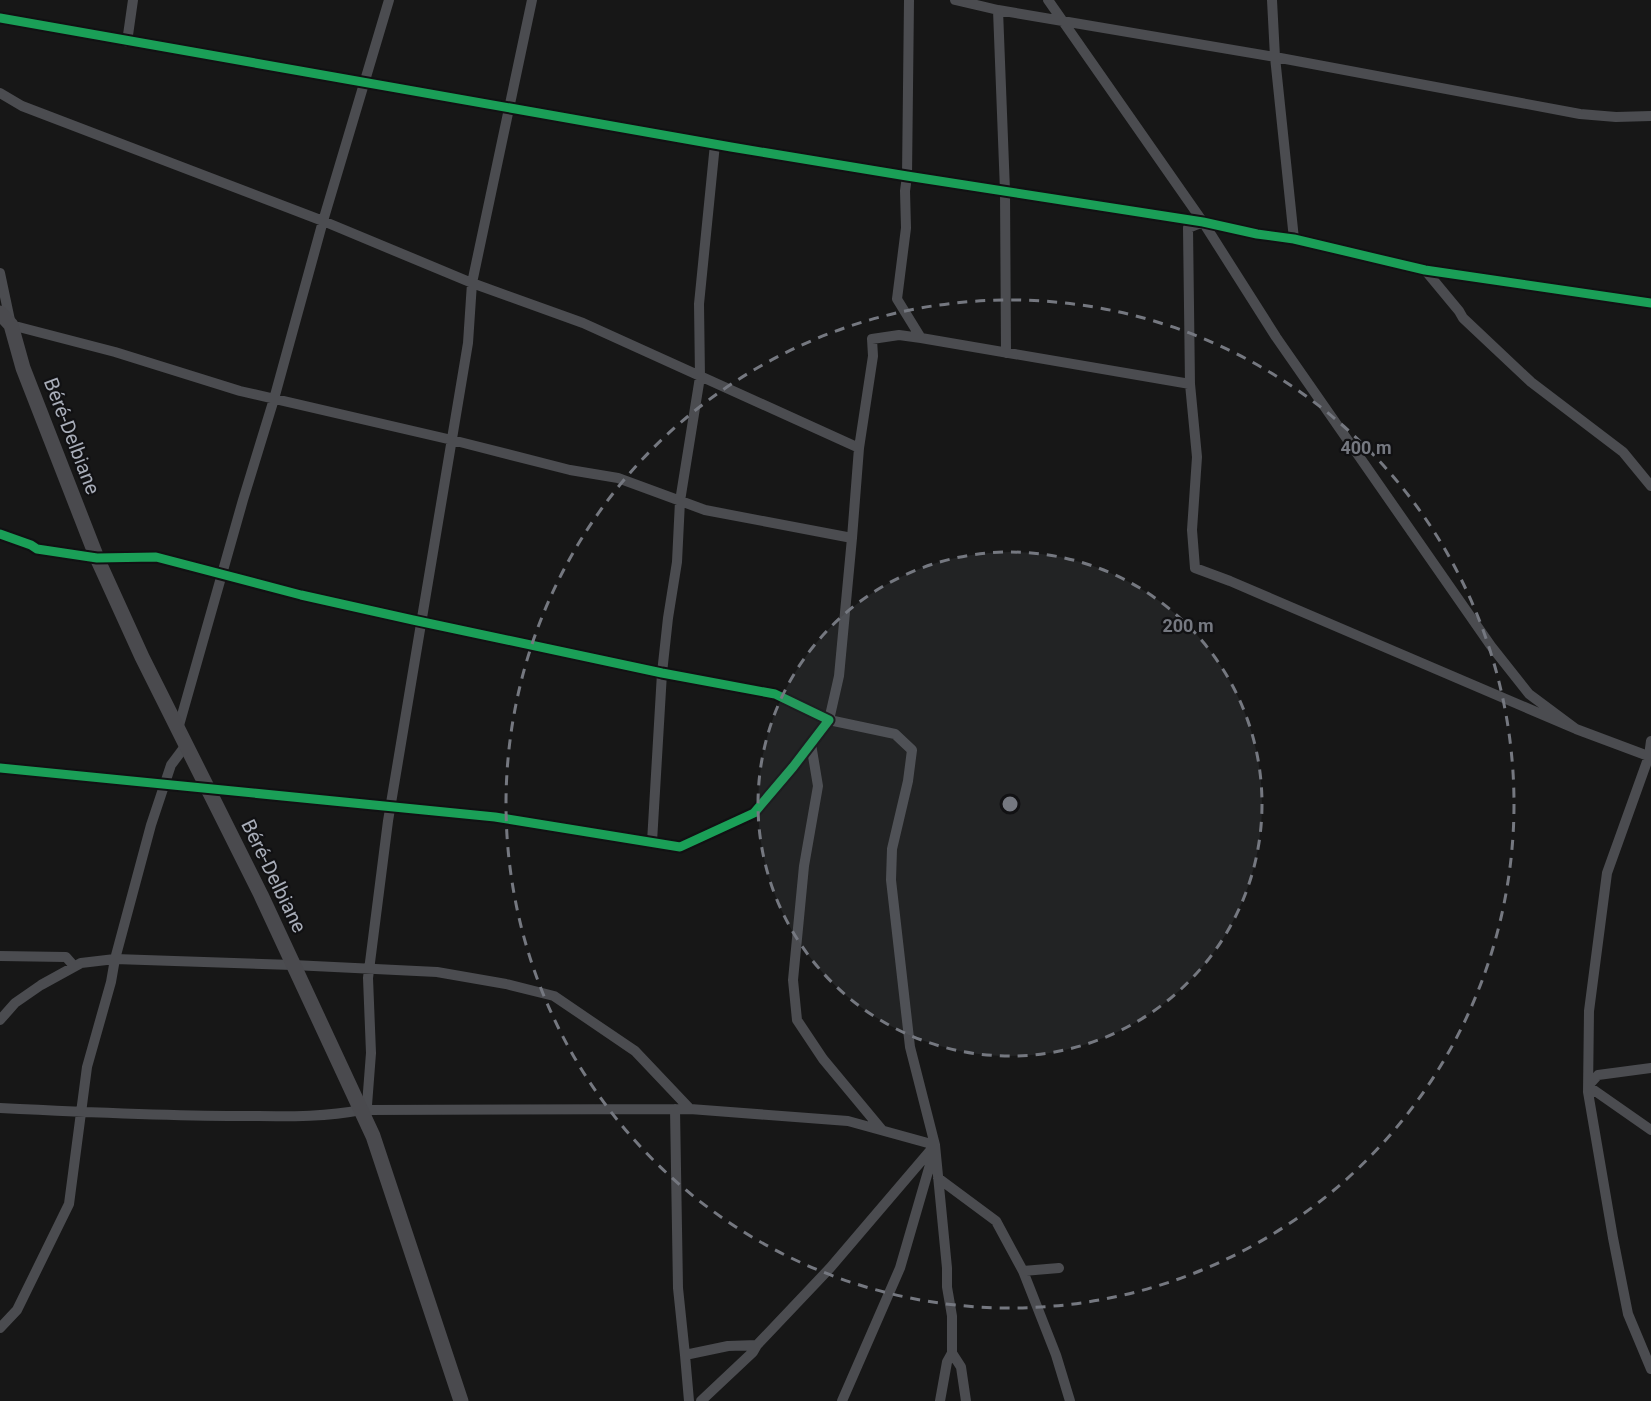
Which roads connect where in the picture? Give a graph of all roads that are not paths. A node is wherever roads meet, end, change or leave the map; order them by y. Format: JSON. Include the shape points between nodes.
{"nodes":[{"id":1,"x":133,"y":0,"type":"edge"},
{"id":2,"x":389,"y":0,"type":"edge"},
{"id":3,"x":532,"y":0,"type":"edge"},
{"id":4,"x":909,"y":0,"type":"edge"},
{"id":5,"x":956,"y":0,"type":"edge"},
{"id":6,"x":1048,"y":0,"type":"edge"},
{"id":7,"x":1272,"y":0,"type":"edge"},
{"id":8,"x":998,"y":9,"type":"junction"},
{"id":9,"x":0,"y":18,"type":"edge"},
{"id":10,"x":1062,"y":21,"type":"junction"},
{"id":11,"x":127,"y":42,"type":"junction"},
{"id":12,"x":1275,"y":57,"type":"junction"},
{"id":13,"x":365,"y":82,"type":"junction"},
{"id":14,"x":0,"y":93,"type":"edge"},
{"id":15,"x":509,"y":108,"type":"junction"},
{"id":16,"x":1651,"y":116,"type":"edge"},
{"id":17,"x":715,"y":144,"type":"junction"},
{"id":18,"x":907,"y":176,"type":"junction"},
{"id":19,"x":1005,"y":191,"type":"junction"},
{"id":20,"x":323,"y":221,"type":"junction"},
{"id":21,"x":1203,"y":222,"type":"junction"},
{"id":22,"x":1294,"y":238,"type":"junction"},
{"id":23,"x":1425,"y":270,"type":"junction"},
{"id":24,"x":0,"y":273,"type":"edge"},
{"id":25,"x":472,"y":283,"type":"junction"},
{"id":26,"x":1651,"y":303,"type":"edge"},
{"id":27,"x":0,"y":313,"type":"edge"},
{"id":28,"x":11,"y":325,"type":"junction"},
{"id":29,"x":921,"y":338,"type":"junction"},
{"id":30,"x":1006,"y":353,"type":"junction"},
{"id":31,"x":700,"y":376,"type":"junction"},
{"id":32,"x":1190,"y":384,"type":"junction"},
{"id":33,"x":274,"y":399,"type":"junction"},
{"id":34,"x":452,"y":440,"type":"junction"},
{"id":35,"x":859,"y":448,"type":"junction"},
{"id":36,"x":1651,"y":486,"type":"edge"},
{"id":37,"x":680,"y":501,"type":"junction"},
{"id":38,"x":0,"y":534,"type":"edge"},
{"id":39,"x":852,"y":538,"type":"junction"},
{"id":40,"x":97,"y":558,"type":"junction"},
{"id":41,"x":223,"y":574,"type":"junction"},
{"id":42,"x":422,"y":622,"type":"junction"},
{"id":43,"x":662,"y":673,"type":"junction"},
{"id":44,"x":829,"y":720,"type":"junction"},
{"id":45,"x":178,"y":729,"type":"junction"},
{"id":46,"x":1576,"y":729,"type":"junction"},
{"id":47,"x":1651,"y":741,"type":"edge"},
{"id":48,"x":811,"y":744,"type":"junction"},
{"id":49,"x":186,"y":745,"type":"junction"},
{"id":50,"x":1650,"y":757,"type":"edge"},
{"id":51,"x":0,"y":768,"type":"edge"},
{"id":52,"x":165,"y":783,"type":"junction"},
{"id":53,"x":208,"y":789,"type":"junction"},
{"id":54,"x":390,"y":806,"type":"junction"},
{"id":55,"x":652,"y":842,"type":"junction"},
{"id":56,"x":0,"y":956,"type":"edge"},
{"id":57,"x":115,"y":959,"type":"junction"},
{"id":58,"x":293,"y":965,"type":"junction"},
{"id":59,"x":74,"y":966,"type":"junction"},
{"id":60,"x":369,"y":969,"type":"junction"},
{"id":61,"x":0,"y":1020,"type":"edge"},
{"id":62,"x":1651,"y":1068,"type":"edge"},
{"id":63,"x":1588,"y":1086,"type":"junction"},
{"id":64,"x":0,"y":1108,"type":"edge"},
{"id":65,"x":675,"y":1109,"type":"junction"},
{"id":66,"x":690,"y":1109,"type":"junction"},
{"id":67,"x":81,"y":1112,"type":"junction"},
{"id":68,"x":365,"y":1114,"type":"junction"},
{"id":69,"x":882,"y":1130,"type":"junction"},
{"id":70,"x":1651,"y":1130,"type":"edge"},
{"id":71,"x":935,"y":1145,"type":"junction"},
{"id":72,"x":939,"y":1179,"type":"junction"},
{"id":73,"x":1059,"y":1268,"type":"dead end"},
{"id":74,"x":1023,"y":1271,"type":"junction"},
{"id":75,"x":0,"y":1328,"type":"edge"},
{"id":76,"x":757,"y":1345,"type":"junction"},
{"id":77,"x":952,"y":1353,"type":"junction"},
{"id":78,"x":685,"y":1355,"type":"junction"},
{"id":79,"x":1651,"y":1369,"type":"edge"},
{"id":80,"x":461,"y":1401,"type":"edge"},
{"id":81,"x":688,"y":1401,"type":"edge"},
{"id":82,"x":701,"y":1401,"type":"edge"},
{"id":83,"x":842,"y":1401,"type":"edge"},
{"id":84,"x":940,"y":1401,"type":"edge"},
{"id":85,"x":966,"y":1401,"type":"edge"},
{"id":86,"x":1070,"y":1401,"type":"edge"}],
"edges":[{"from":1,"to":11,"type":"street"},
{"from":2,"to":13,"type":"street"},
{"from":3,"to":15,"type":"street"},
{"from":4,"to":18,"type":"street"},
{"from":5,"to":8,"type":"street"},
{"from":6,"to":10,"type":"street"},
{"from":7,"to":12,"type":"street"},
{"from":8,"to":10,"type":"street"},
{"from":8,"to":19,"type":"street"},
{"from":9,"to":11,"type":"street"},
{"from":10,"to":12,"type":"street"},
{"from":10,"to":21,"type":"street"},
{"from":11,"to":13,"type":"street"},
{"from":12,"to":16,"type":"street","via":[[1580,114]]},
{"from":12,"to":22,"type":"street"},
{"from":13,"to":15,"type":"street"},
{"from":13,"to":20,"type":"street"},
{"from":14,"to":20,"type":"street","via":[[22,106]]},
{"from":15,"to":17,"type":"street"},
{"from":15,"to":25,"type":"street"},
{"from":17,"to":18,"type":"street"},
{"from":17,"to":31,"type":"street","via":[[699,304]]},
{"from":18,"to":19,"type":"street"},
{"from":18,"to":29,"type":"street","via":[[906,228],[897,299]]},
{"from":19,"to":21,"type":"street"},
{"from":19,"to":30,"type":"street"},
{"from":20,"to":25,"type":"street"},
{"from":20,"to":33,"type":"street"},
{"from":21,"to":22,"type":"street"},
{"from":21,"to":32,"type":"street","via":[[1188,228]]},
{"from":21,"to":46,"type":"street","via":[[1276,337],[1491,646],[1529,694]]},
{"from":22,"to":23,"type":"street"},
{"from":23,"to":26,"type":"street"},
{"from":23,"to":36,"type":"street","via":[[1471,326],[1531,382],[1623,452]]},
{"from":24,"to":28,"type":"street"},
{"from":25,"to":31,"type":"street","via":[[583,323]]},
{"from":25,"to":34,"type":"street","via":[[468,343]]},
{"from":27,"to":28,"type":"street","name":"Béré-Delbiane"},
{"from":28,"to":33,"type":"street"},
{"from":28,"to":40,"type":"street","name":"Béré-Delbiane","via":[[23,368]]},
{"from":29,"to":30,"type":"street"},
{"from":29,"to":35,"type":"street","via":[[899,335],[872,339],[873,356]]},
{"from":30,"to":32,"type":"street"},
{"from":31,"to":35,"type":"street"},
{"from":31,"to":37,"type":"street"},
{"from":32,"to":46,"type":"street","via":[[1197,457],[1192,530],[1195,568]]},
{"from":33,"to":34,"type":"street"},
{"from":33,"to":41,"type":"street"},
{"from":34,"to":37,"type":"street","via":[[618,478]]},
{"from":34,"to":42,"type":"street"},
{"from":35,"to":39,"type":"street"},
{"from":37,"to":39,"type":"street","via":[[705,510]]},
{"from":37,"to":43,"type":"street","via":[[677,562]]},
{"from":38,"to":40,"type":"street","via":[[37,549]]},
{"from":39,"to":44,"type":"street","via":[[838,676]]},
{"from":40,"to":41,"type":"street","via":[[156,557]]},
{"from":40,"to":45,"type":"street","name":"Béré-Delbiane"},
{"from":41,"to":42,"type":"street"},
{"from":41,"to":45,"type":"street"},
{"from":42,"to":43,"type":"street"},
{"from":42,"to":54,"type":"street"},
{"from":43,"to":44,"type":"street","via":[[775,694]]},
{"from":43,"to":55,"type":"street"},
{"from":44,"to":48,"type":"street"},
{"from":44,"to":71,"type":"street","via":[[895,734],[912,750],[892,849],[891,880],[910,1047]]},
{"from":45,"to":49,"type":"street","name":"Béré-Delbiane"},
{"from":46,"to":50,"type":"street"},
{"from":47,"to":50,"type":"street"},
{"from":48,"to":55,"type":"street","via":[[754,813],[680,847]]},
{"from":48,"to":69,"type":"street","via":[[818,786],[804,866],[793,980],[797,1020],[823,1059]]},
{"from":49,"to":52,"type":"street","via":[[171,765]]},
{"from":49,"to":53,"type":"street","name":"Béré-Delbiane"},
{"from":50,"to":63,"type":"street","via":[[1607,873],[1589,1011]]},
{"from":51,"to":52,"type":"street"},
{"from":52,"to":53,"type":"street"},
{"from":52,"to":57,"type":"street"},
{"from":53,"to":54,"type":"street"},
{"from":53,"to":58,"type":"street","name":"Béré-Delbiane"},
{"from":54,"to":55,"type":"street","via":[[495,817]]},
{"from":54,"to":60,"type":"street"},
{"from":56,"to":59,"type":"street","via":[[66,957]]},
{"from":57,"to":58,"type":"street"},
{"from":57,"to":59,"type":"street"},
{"from":57,"to":67,"type":"street","via":[[87,1067]]},
{"from":58,"to":60,"type":"street"},
{"from":58,"to":68,"type":"street","name":"Béré-Delbiane"},
{"from":59,"to":61,"type":"street","via":[[15,1003]]},
{"from":60,"to":66,"type":"street","via":[[437,972],[554,996],[634,1051]]},
{"from":60,"to":68,"type":"street","via":[[371,1053]]},
{"from":62,"to":63,"type":"street","via":[[1598,1075]]},
{"from":63,"to":70,"type":"street"},
{"from":63,"to":79,"type":"street","via":[[1628,1314]]},
{"from":64,"to":67,"type":"street"},
{"from":65,"to":66,"type":"street"},
{"from":65,"to":68,"type":"street"},
{"from":65,"to":78,"type":"street","via":[[677,1268]]},
{"from":66,"to":69,"type":"street","via":[[848,1121]]},
{"from":67,"to":68,"type":"street","via":[[179,1116]]},
{"from":67,"to":75,"type":"street","via":[[69,1204],[17,1310]]},
{"from":68,"to":80,"type":"street","name":"Béré-Delbiane"},
{"from":69,"to":71,"type":"street"},
{"from":71,"to":72,"type":"street"},
{"from":71,"to":76,"type":"street","via":[[831,1268]]},
{"from":71,"to":83,"type":"street","via":[[900,1268]]},
{"from":72,"to":74,"type":"street","via":[[996,1221]]},
{"from":72,"to":77,"type":"street"},
{"from":73,"to":74,"type":"street"},
{"from":74,"to":86,"type":"street"},
{"from":76,"to":78,"type":"street"},
{"from":76,"to":82,"type":"street"},
{"from":77,"to":84,"type":"street","via":[[946,1362]]},
{"from":77,"to":85,"type":"street","via":[[961,1367]]},
{"from":78,"to":81,"type":"street"}]}
